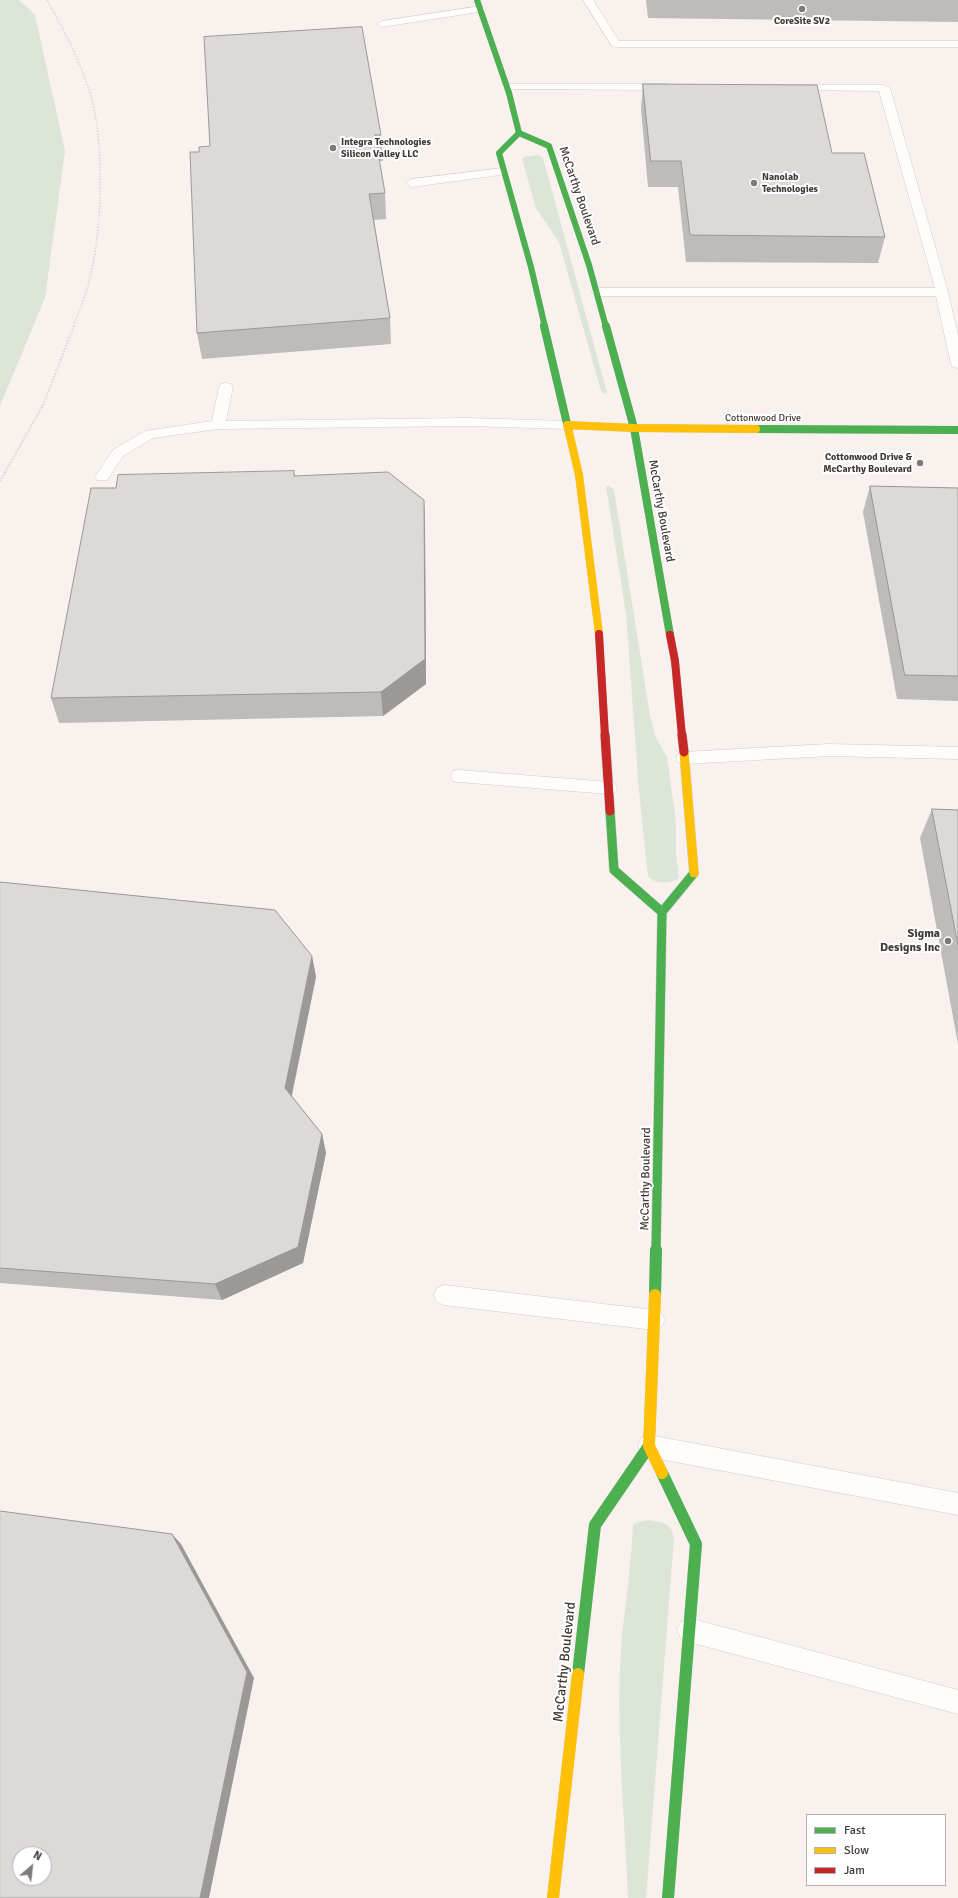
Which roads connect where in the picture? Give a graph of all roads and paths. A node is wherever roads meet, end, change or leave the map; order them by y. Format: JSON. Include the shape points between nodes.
{"nodes":[{"id":1,"x":47,"y":0,"type":"edge"},
{"id":2,"x":588,"y":0,"type":"edge"},
{"id":3,"x":479,"y":5,"type":"edge"},
{"id":4,"x":382,"y":24,"type":"dead end"},
{"id":5,"x":958,"y":44,"type":"edge"},
{"id":6,"x":506,"y":87,"type":"junction"},
{"id":7,"x":680,"y":87,"type":"edge"},
{"id":8,"x":782,"y":88,"type":"edge"},
{"id":9,"x":519,"y":133,"type":"junction"},
{"id":10,"x":503,"y":172,"type":"junction"},
{"id":11,"x":412,"y":183,"type":"dead end"},
{"id":12,"x":597,"y":292,"type":"junction"},
{"id":13,"x":942,"y":292,"type":"junction"},
{"id":14,"x":958,"y":364,"type":"edge"},
{"id":15,"x":226,"y":388,"type":"dead end"},
{"id":16,"x":218,"y":425,"type":"junction"},
{"id":17,"x":567,"y":425,"type":"junction"},
{"id":18,"x":634,"y":428,"type":"junction"},
{"id":19,"x":958,"y":430,"type":"edge"},
{"id":20,"x":102,"y":477,"type":"dead end"},
{"id":21,"x":0,"y":480,"type":"edge"},
{"id":22,"x":958,"y":753,"type":"edge"},
{"id":23,"x":684,"y":758,"type":"junction"},
{"id":24,"x":459,"y":776,"type":"dead end"},
{"id":25,"x":609,"y":788,"type":"junction"},
{"id":26,"x":662,"y":912,"type":"junction"},
{"id":27,"x":444,"y":1295,"type":"dead end"},
{"id":28,"x":654,"y":1320,"type":"junction"},
{"id":29,"x":649,"y":1446,"type":"junction"},
{"id":30,"x":958,"y":1504,"type":"edge"},
{"id":31,"x":689,"y":1630,"type":"junction"},
{"id":32,"x":958,"y":1702,"type":"edge"},
{"id":33,"x":553,"y":1898,"type":"edge"},
{"id":34,"x":668,"y":1898,"type":"edge"}],
"edges":[{"from":1,"to":21,"type":"path","via":[[73,46],[92,100],[100,155],[99,226],[88,286],[71,333],[43,404]]},
{"from":2,"to":5,"type":"lane","via":[[616,44]]},
{"from":3,"to":4,"type":"lane"},
{"from":3,"to":6,"type":"main road"},
{"from":6,"to":7,"type":"lane"},
{"from":6,"to":9,"type":"main road"},
{"from":8,"to":13,"type":"lane","via":[[884,88]]},
{"from":9,"to":10,"type":"main road","via":[[499,153]]},
{"from":9,"to":12,"type":"main road","name":"McCarthy Boulevard","via":[[549,146]]},
{"from":10,"to":11,"type":"lane"},
{"from":10,"to":17,"type":"main road","via":[[531,267]]},
{"from":12,"to":13,"type":"lane"},
{"from":12,"to":18,"type":"main road","name":"McCarthy Boulevard"},
{"from":13,"to":14,"type":"lane"},
{"from":15,"to":16,"type":"lane"},
{"from":16,"to":17,"type":"lane","via":[[467,422]]},
{"from":16,"to":20,"type":"lane","via":[[150,434],[118,453]]},
{"from":17,"to":18,"type":"main road","name":"Cottonwood Drive"},
{"from":17,"to":25,"type":"main road","via":[[579,475],[601,654]]},
{"from":18,"to":19,"type":"main road","name":"Cottonwood Drive"},
{"from":18,"to":23,"type":"main road","name":"McCarthy Boulevard","via":[[675,661]]},
{"from":22,"to":23,"type":"lane","via":[[830,750]]},
{"from":23,"to":26,"type":"main road","name":"McCarthy Boulevard","via":[[695,872]]},
{"from":24,"to":25,"type":"lane"},
{"from":25,"to":26,"type":"main road","via":[[614,870]]},
{"from":26,"to":28,"type":"main road","name":"McCarthy Boulevard"},
{"from":27,"to":28,"type":"lane"},
{"from":28,"to":29,"type":"main road","name":"McCarthy Boulevard"},
{"from":29,"to":30,"type":"lane"},
{"from":29,"to":31,"type":"main road","name":"McCarthy Boulevard","via":[[696,1544]]},
{"from":29,"to":33,"type":"main road","name":"McCarthy Boulevard","via":[[595,1525]]},
{"from":31,"to":32,"type":"lane"},
{"from":31,"to":34,"type":"main road","name":"McCarthy Boulevard"}]}
